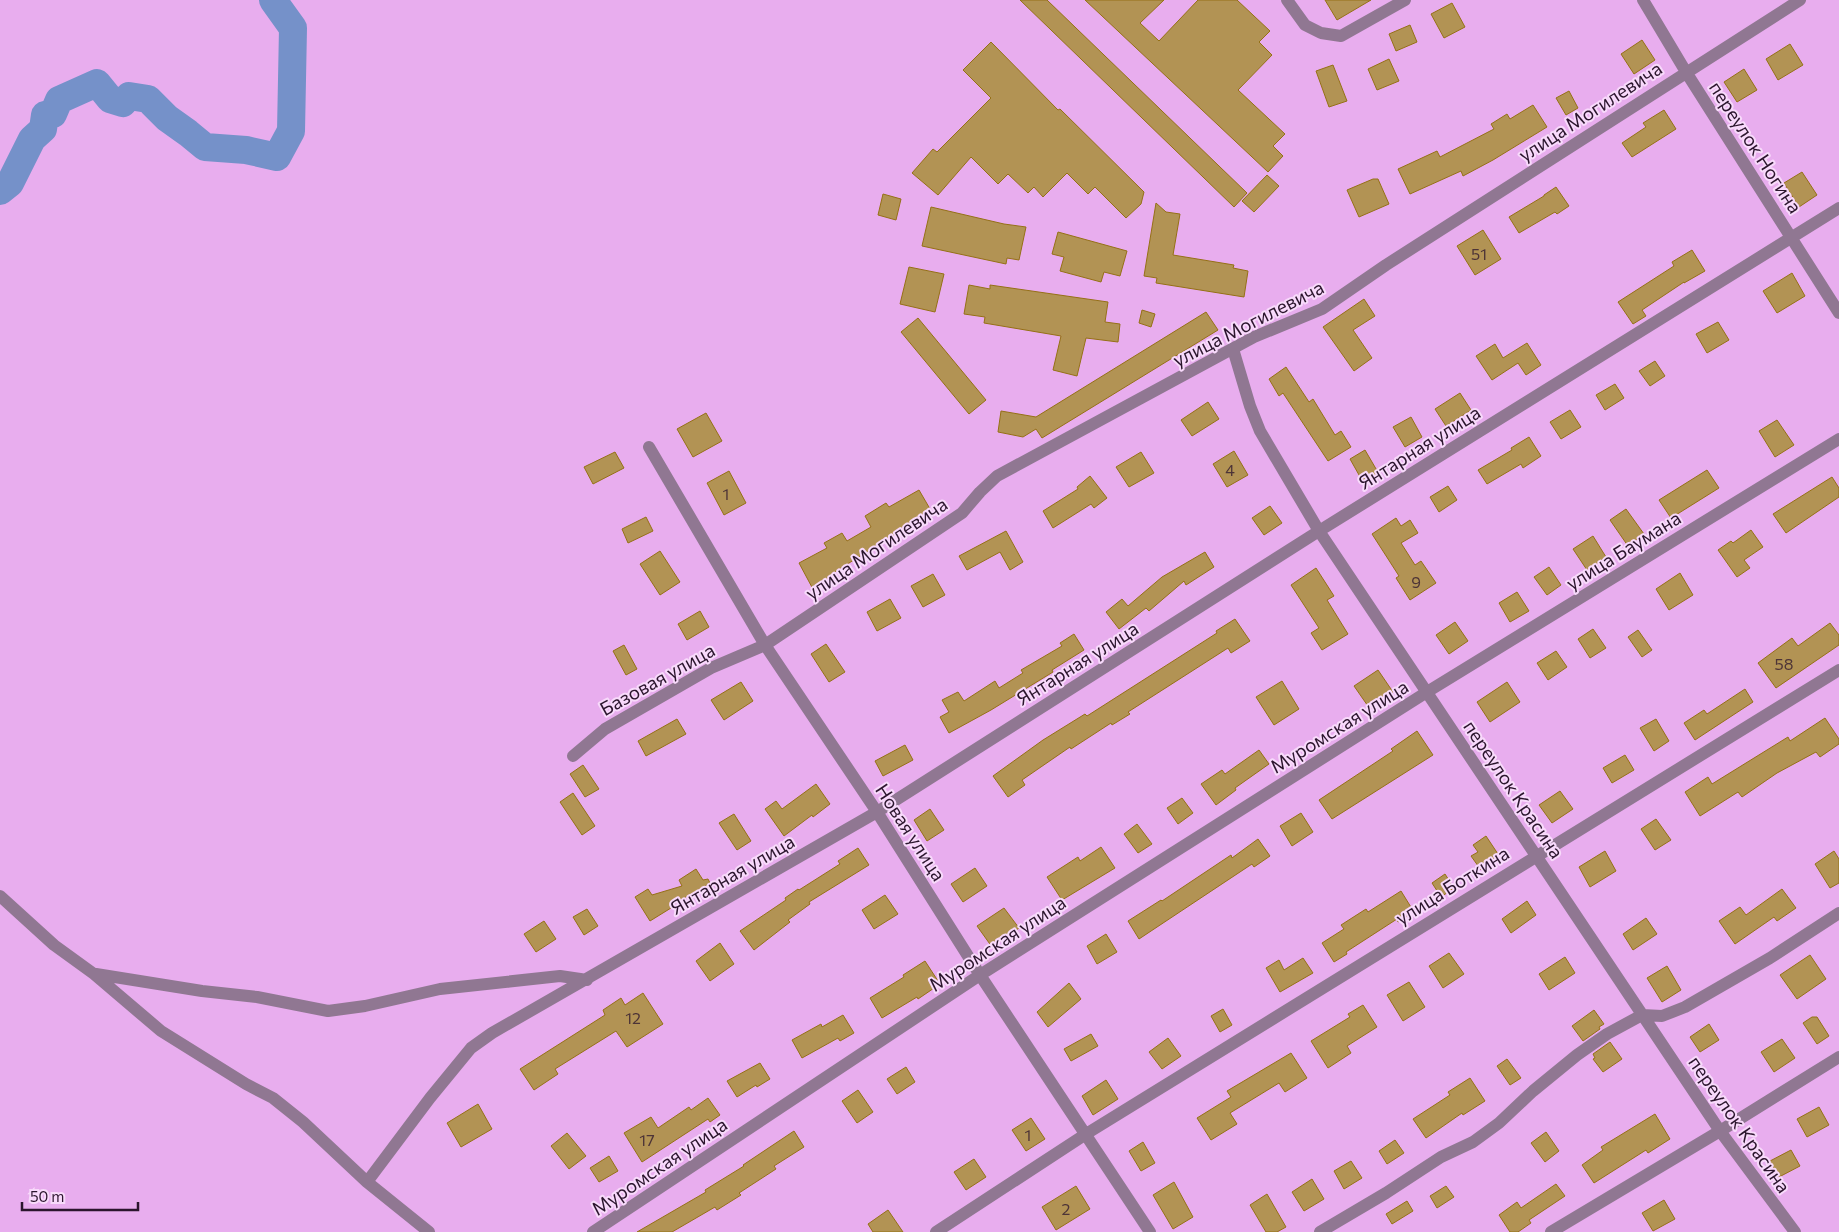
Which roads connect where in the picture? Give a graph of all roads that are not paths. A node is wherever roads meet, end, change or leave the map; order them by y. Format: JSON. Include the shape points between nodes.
{"nodes":[{"id":1,"x":1287,"y":0,"type":"edge"},
{"id":2,"x":1405,"y":0,"type":"edge"},
{"id":3,"x":1643,"y":0,"type":"edge"},
{"id":4,"x":1800,"y":0,"type":"edge"},
{"id":5,"x":1686,"y":72,"type":"junction"},
{"id":6,"x":1839,"y":208,"type":"edge"},
{"id":7,"x":1792,"y":238,"type":"junction"},
{"id":8,"x":1839,"y":313,"type":"edge"},
{"id":9,"x":1233,"y":349,"type":"junction"},
{"id":10,"x":1839,"y":440,"type":"edge"},
{"id":11,"x":649,"y":447,"type":"dead end"},
{"id":12,"x":1320,"y":531,"type":"junction"},
{"id":13,"x":765,"y":645,"type":"junction"},
{"id":14,"x":1839,"y":670,"type":"edge"},
{"id":15,"x":1427,"y":692,"type":"junction"},
{"id":16,"x":572,"y":756,"type":"dead end"},
{"id":17,"x":877,"y":812,"type":"junction"},
{"id":18,"x":1536,"y":856,"type":"junction"},
{"id":19,"x":0,"y":896,"type":"edge"},
{"id":20,"x":1839,"y":913,"type":"edge"},
{"id":21,"x":94,"y":974,"type":"junction"},
{"id":22,"x":980,"y":975,"type":"junction"},
{"id":23,"x":587,"y":980,"type":"junction"},
{"id":24,"x":1642,"y":1015,"type":"junction"},
{"id":25,"x":1839,"y":1057,"type":"edge"},
{"id":26,"x":1720,"y":1131,"type":"junction"},
{"id":27,"x":1086,"y":1134,"type":"junction"},
{"id":28,"x":367,"y":1182,"type":"junction"},
{"id":29,"x":429,"y":1232,"type":"edge"},
{"id":30,"x":593,"y":1232,"type":"edge"},
{"id":31,"x":936,"y":1232,"type":"edge"},
{"id":32,"x":1150,"y":1232,"type":"edge"},
{"id":33,"x":1320,"y":1232,"type":"edge"},
{"id":34,"x":1551,"y":1232,"type":"edge"},
{"id":35,"x":1795,"y":1232,"type":"edge"}],
"edges":[{"from":1,"to":2,"type":"street","via":[[1305,24],[1320,33],[1341,36]]},
{"from":3,"to":5,"type":"street","name":"переулок Ногина"},
{"from":4,"to":5,"type":"street","name":"улица Могилевича"},
{"from":5,"to":7,"type":"street","name":"переулок Ногина"},
{"from":5,"to":9,"type":"street","name":"улица Могилевича","via":[[1386,265],[1322,310],[1254,337]]},
{"from":6,"to":7,"type":"street","name":"Янтарная улица"},
{"from":7,"to":8,"type":"street","name":"переулок Ногина"},
{"from":7,"to":12,"type":"street","name":"Янтарная улица"},
{"from":9,"to":12,"type":"street","name":"переулок Красина","via":[[1260,431]]},
{"from":9,"to":13,"type":"street","name":"улица Могилевича","via":[[997,476],[962,513]]},
{"from":10,"to":15,"type":"street","name":"улица Баумана"},
{"from":11,"to":13,"type":"street","name":"Новая улица"},
{"from":12,"to":15,"type":"street","name":"переулок Красина"},
{"from":12,"to":17,"type":"street","name":"Янтарная улица"},
{"from":13,"to":16,"type":"street","name":"Базовая улица","via":[[711,668],[605,729]]},
{"from":13,"to":17,"type":"street","name":"Новая улица"},
{"from":14,"to":18,"type":"street","name":"улица Боткина"},
{"from":15,"to":18,"type":"street","name":"переулок Красина"},
{"from":15,"to":22,"type":"street","name":"Муромская улица"},
{"from":17,"to":22,"type":"street","name":"Новая улица"},
{"from":17,"to":23,"type":"street","name":"Янтарная улица"},
{"from":18,"to":24,"type":"street","name":"переулок Красина"},
{"from":18,"to":27,"type":"street","name":"улица Боткина"},
{"from":19,"to":21,"type":"street"},
{"from":20,"to":24,"type":"street","via":[[1685,1007],[1662,1016]]},
{"from":21,"to":23,"type":"street","via":[[257,997],[328,1011],[440,989],[560,976]]},
{"from":21,"to":28,"type":"street","via":[[162,1031],[273,1098]]},
{"from":22,"to":27,"type":"street","name":"Новая улица"},
{"from":22,"to":30,"type":"street","name":"Муромская улица"},
{"from":23,"to":28,"type":"street","name":"Янтарная улица","via":[[471,1048]]},
{"from":24,"to":26,"type":"street","name":"переулок Красина"},
{"from":24,"to":33,"type":"street","via":[[1578,1055],[1473,1142],[1441,1157]]},
{"from":25,"to":26,"type":"street"},
{"from":26,"to":34,"type":"street"},
{"from":26,"to":35,"type":"street","name":"переулок Красина"},
{"from":27,"to":31,"type":"street","name":"улица Боткина"},
{"from":27,"to":32,"type":"street","name":"Новая улица"},
{"from":28,"to":29,"type":"street"}]}
